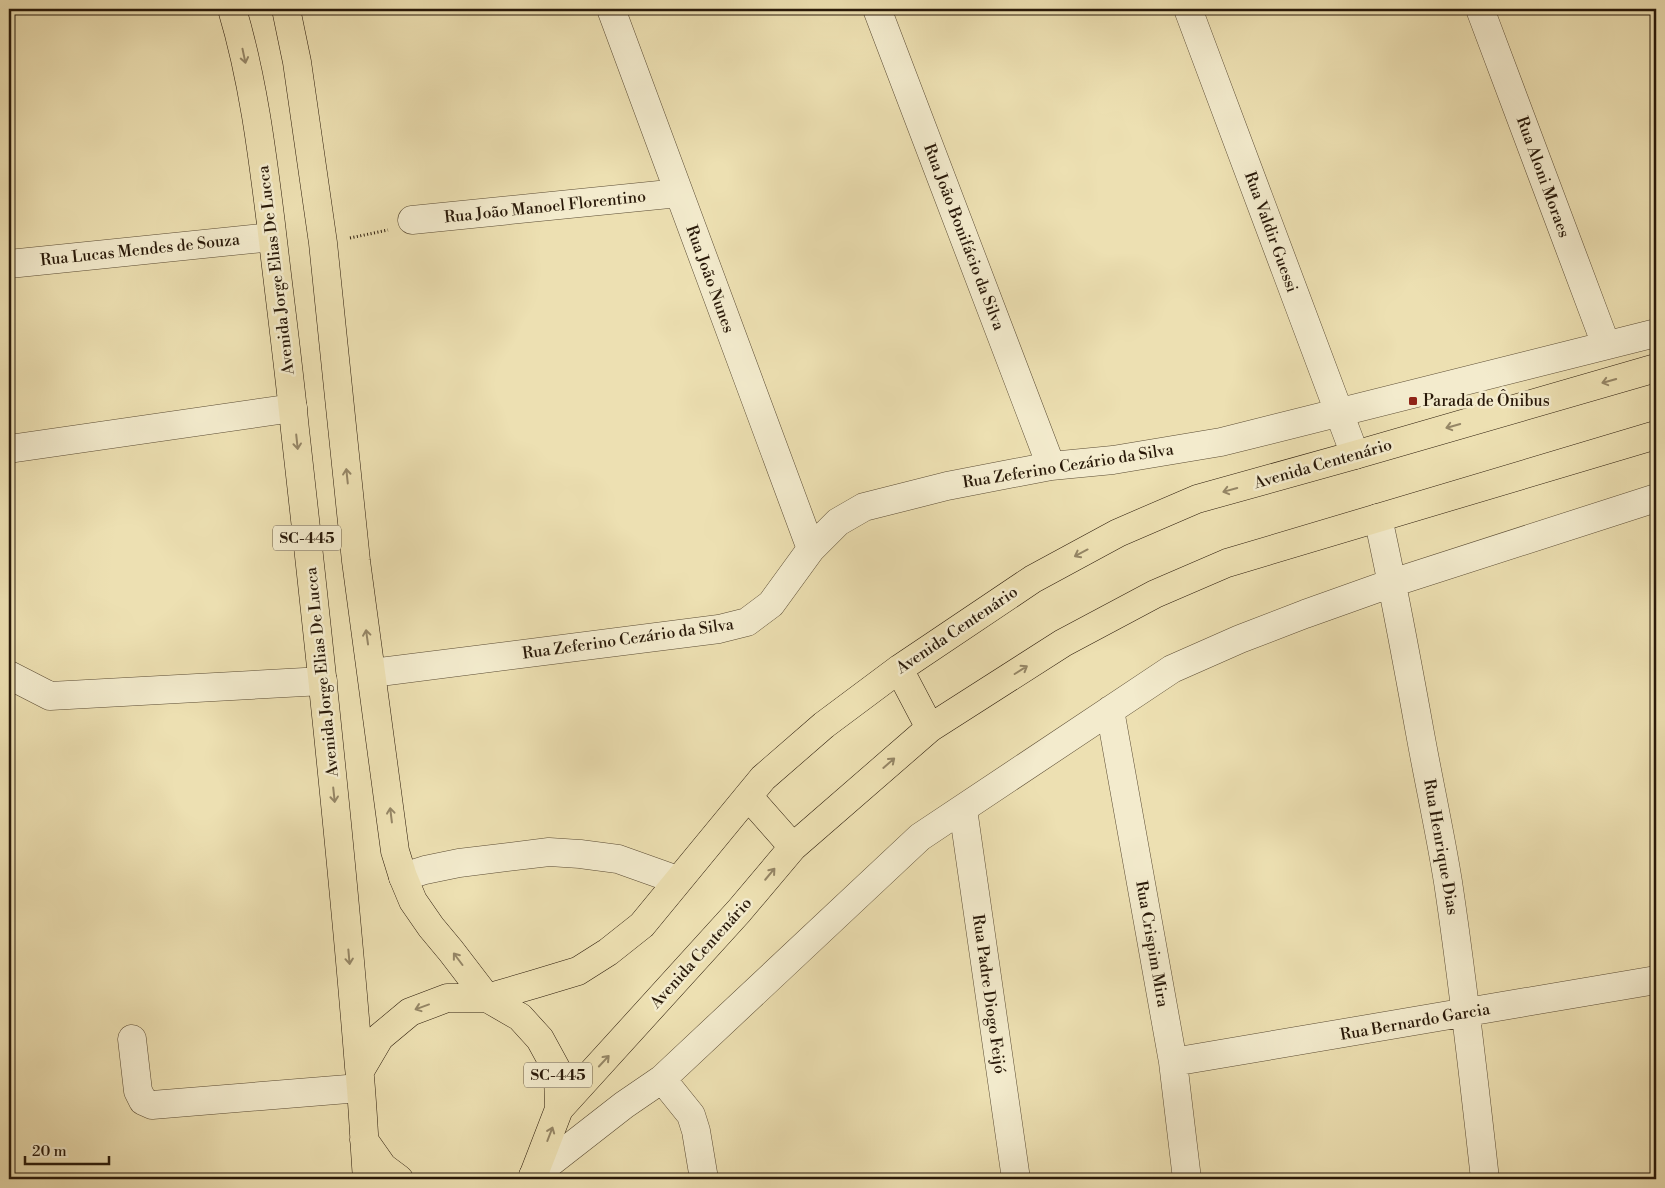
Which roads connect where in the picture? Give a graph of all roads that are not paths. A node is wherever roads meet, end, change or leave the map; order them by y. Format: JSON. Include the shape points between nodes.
{"nodes":[{"id":1,"x":232,"y":9,"type":"edge"},
{"id":2,"x":286,"y":9,"type":"edge"},
{"id":3,"x":611,"y":9,"type":"edge"},
{"id":4,"x":877,"y":9,"type":"edge"},
{"id":5,"x":1188,"y":9,"type":"edge"},
{"id":6,"x":1480,"y":9,"type":"edge"},
{"id":7,"x":678,"y":194,"type":"junction"},
{"id":8,"x":412,"y":220,"type":"road end"},
{"id":9,"x":272,"y":237,"type":"junction"},
{"id":10,"x":9,"y":264,"type":"edge"},
{"id":11,"x":1656,"y":333,"type":"edge"},
{"id":12,"x":1606,"y":345,"type":"junction"},
{"id":13,"x":1656,"y":368,"type":"edge"},
{"id":14,"x":293,"y":408,"type":"junction"},
{"id":15,"x":1339,"y":413,"type":"junction"},
{"id":16,"x":1656,"y":435,"type":"edge"},
{"id":17,"x":9,"y":449,"type":"edge"},
{"id":18,"x":1355,"y":455,"type":"junction"},
{"id":19,"x":1051,"y":466,"type":"junction"},
{"id":20,"x":1656,"y":498,"type":"edge"},
{"id":21,"x":1378,"y":518,"type":"junction"},
{"id":22,"x":811,"y":548,"type":"junction"},
{"id":23,"x":1392,"y":583,"type":"junction"},
{"id":24,"x":900,"y":669,"type":"junction"},
{"id":25,"x":372,"y":673,"type":"junction"},
{"id":26,"x":9,"y":675,"type":"edge"},
{"id":27,"x":323,"y":680,"type":"junction"},
{"id":28,"x":1110,"y":710,"type":"junction"},
{"id":29,"x":930,"y":728,"type":"junction"},
{"id":30,"x":748,"y":796,"type":"junction"},
{"id":31,"x":963,"y":809,"type":"junction"},
{"id":32,"x":793,"y":847,"type":"junction"},
{"id":33,"x":403,"y":877,"type":"junction"},
{"id":34,"x":677,"y":880,"type":"junction"},
{"id":35,"x":1656,"y":980,"type":"edge"},
{"id":36,"x":487,"y":998,"type":"junction"},
{"id":37,"x":1466,"y":1013,"type":"junction"},
{"id":38,"x":132,"y":1038,"type":"dead end"},
{"id":39,"x":1173,"y":1062,"type":"junction"},
{"id":40,"x":360,"y":1079,"type":"junction"},
{"id":41,"x":662,"y":1079,"type":"junction"},
{"id":42,"x":559,"y":1109,"type":"junction"},
{"id":43,"x":364,"y":1140,"type":"junction"},
{"id":44,"x":531,"y":1178,"type":"edge"},
{"id":45,"x":367,"y":1179,"type":"edge"},
{"id":46,"x":399,"y":1179,"type":"edge"},
{"id":47,"x":704,"y":1179,"type":"edge"},
{"id":48,"x":1016,"y":1179,"type":"edge"},
{"id":49,"x":1187,"y":1179,"type":"edge"},
{"id":50,"x":1485,"y":1179,"type":"edge"}],
"edges":[{"from":1,"to":9,"type":"main road","name":"Avenida Jorge Elias De Lucca","number":"SC-445","one_way":true,"via":[[251,88]]},
{"from":25,"to":2,"type":"main road","number":"SC-445","one_way":true,"via":[[356,561],[323,244],[298,62]]},
{"from":3,"to":7,"type":"street","name":"Rua João Nunes"},
{"from":4,"to":19,"type":"street","name":"Rua João Bonifácio da Silva"},
{"from":5,"to":15,"type":"street","name":"Rua Valdir Guessi"},
{"from":6,"to":12,"type":"street","name":"Rua Aloni Moraes"},
{"from":7,"to":8,"type":"street","name":"Rua João Manoel Florentino"},
{"from":7,"to":22,"type":"street","name":"Rua João Nunes"},
{"from":9,"to":10,"type":"street","name":"Rua Lucas Mendes de Souza"},
{"from":9,"to":14,"type":"main road","name":"Avenida Jorge Elias De Lucca","number":"SC-445"},
{"from":11,"to":12,"type":"street","name":"Rua Zeferino Cezário da Silva"},
{"from":12,"to":15,"type":"street","name":"Rua Zeferino Cezário da Silva"},
{"from":13,"to":18,"type":"main road","name":"Avenida Centenário","one_way":true},
{"from":14,"to":17,"type":"street"},
{"from":14,"to":27,"type":"main road","name":"Avenida Jorge Elias De Lucca","number":"SC-445","one_way":true},
{"from":15,"to":18,"type":"street","name":"Rua Valdir Guessi"},
{"from":15,"to":19,"type":"street","name":"Rua Zeferino Cezário da Silva","via":[[1221,442],[1113,460]]},
{"from":16,"to":21,"type":"main road","name":"Avenida Centenário"},
{"from":18,"to":24,"type":"main road","name":"Avenida Centenário","one_way":true,"via":[[1198,499],[1118,533],[1033,579]]},
{"from":19,"to":22,"type":"street","name":"Rua Zeferino Cezário da Silva","via":[[947,486],[864,507],[838,522]]},
{"from":20,"to":23,"type":"street"},
{"from":21,"to":23,"type":"street","name":"Rua Henrique Dias"},
{"from":29,"to":21,"type":"main road","name":"Avenida Centenário","one_way":true,"via":[[1063,643],[1155,594],[1227,563]]},
{"from":22,"to":25,"type":"street","name":"Rua Zeferino Cezário da Silva","via":[[771,604],[747,622],[719,629]]},
{"from":23,"to":28,"type":"street","via":[[1295,618],[1172,670]]},
{"from":23,"to":37,"type":"street","name":"Rua Henrique Dias","via":[[1436,811]]},
{"from":24,"to":29,"type":"main road"},
{"from":24,"to":30,"type":"main road","name":"Avenida Centenário","via":[[824,725]]},
{"from":33,"to":25,"type":"main road","number":"SC-445","one_way":true,"via":[[395,851]]},
{"from":26,"to":27,"type":"street","via":[[50,696]]},
{"from":27,"to":40,"type":"main road","name":"Avenida Jorge Elias De Lucca","number":"SC-445","one_way":true},
{"from":28,"to":31,"type":"street"},
{"from":28,"to":39,"type":"street","name":"Rua Crispim Mira"},
{"from":32,"to":29,"type":"main road","name":"Avenida Centenário","one_way":true},
{"from":30,"to":32,"type":"main road"},
{"from":30,"to":34,"type":"main road","name":"Avenida Centenário"},
{"from":31,"to":41,"type":"street","via":[[920,837]]},
{"from":31,"to":48,"type":"street","name":"Rua Padre Diogo Feijó"},
{"from":42,"to":32,"type":"main road","name":"Avenida Centenário","one_way":true},
{"from":33,"to":34,"type":"street","via":[[459,863],[549,852],[618,860]]},
{"from":36,"to":33,"type":"main road","number":"SC-445","one_way":true,"via":[[431,927]]},
{"from":34,"to":36,"type":"main road","name":"Avenida Centenário","via":[[642,925],[578,971]]},
{"from":35,"to":37,"type":"street","name":"Rua Bernardo Garcia"},
{"from":36,"to":40,"type":"main road","one_way":true,"via":[[447,998],[410,1012],[380,1037]]},
{"from":36,"to":42,"type":"main road","name":"Avenida Centenário","number":"SC-445","via":[[520,1017],[540,1039],[558,1072]]},
{"from":37,"to":39,"type":"street","name":"Rua Bernardo Garcia"},
{"from":37,"to":50,"type":"street","name":"Rua Henrique Dias"},
{"from":38,"to":40,"type":"street","via":[[138,1091],[143,1101],[152,1106]]},
{"from":39,"to":49,"type":"street","name":"Rua Crispim Mira"},
{"from":40,"to":43,"type":"main road","number":"SC-445"},
{"from":41,"to":44,"type":"street","via":[[624,1104]]},
{"from":41,"to":47,"type":"street","via":[[691,1115]]},
{"from":44,"to":42,"type":"main road","name":"Avenida Centenário","number":"SC-445","one_way":true},
{"from":43,"to":45,"type":"main road","number":"SC-445"},
{"from":43,"to":46,"type":"main road","via":[[383,1167]]}]}
